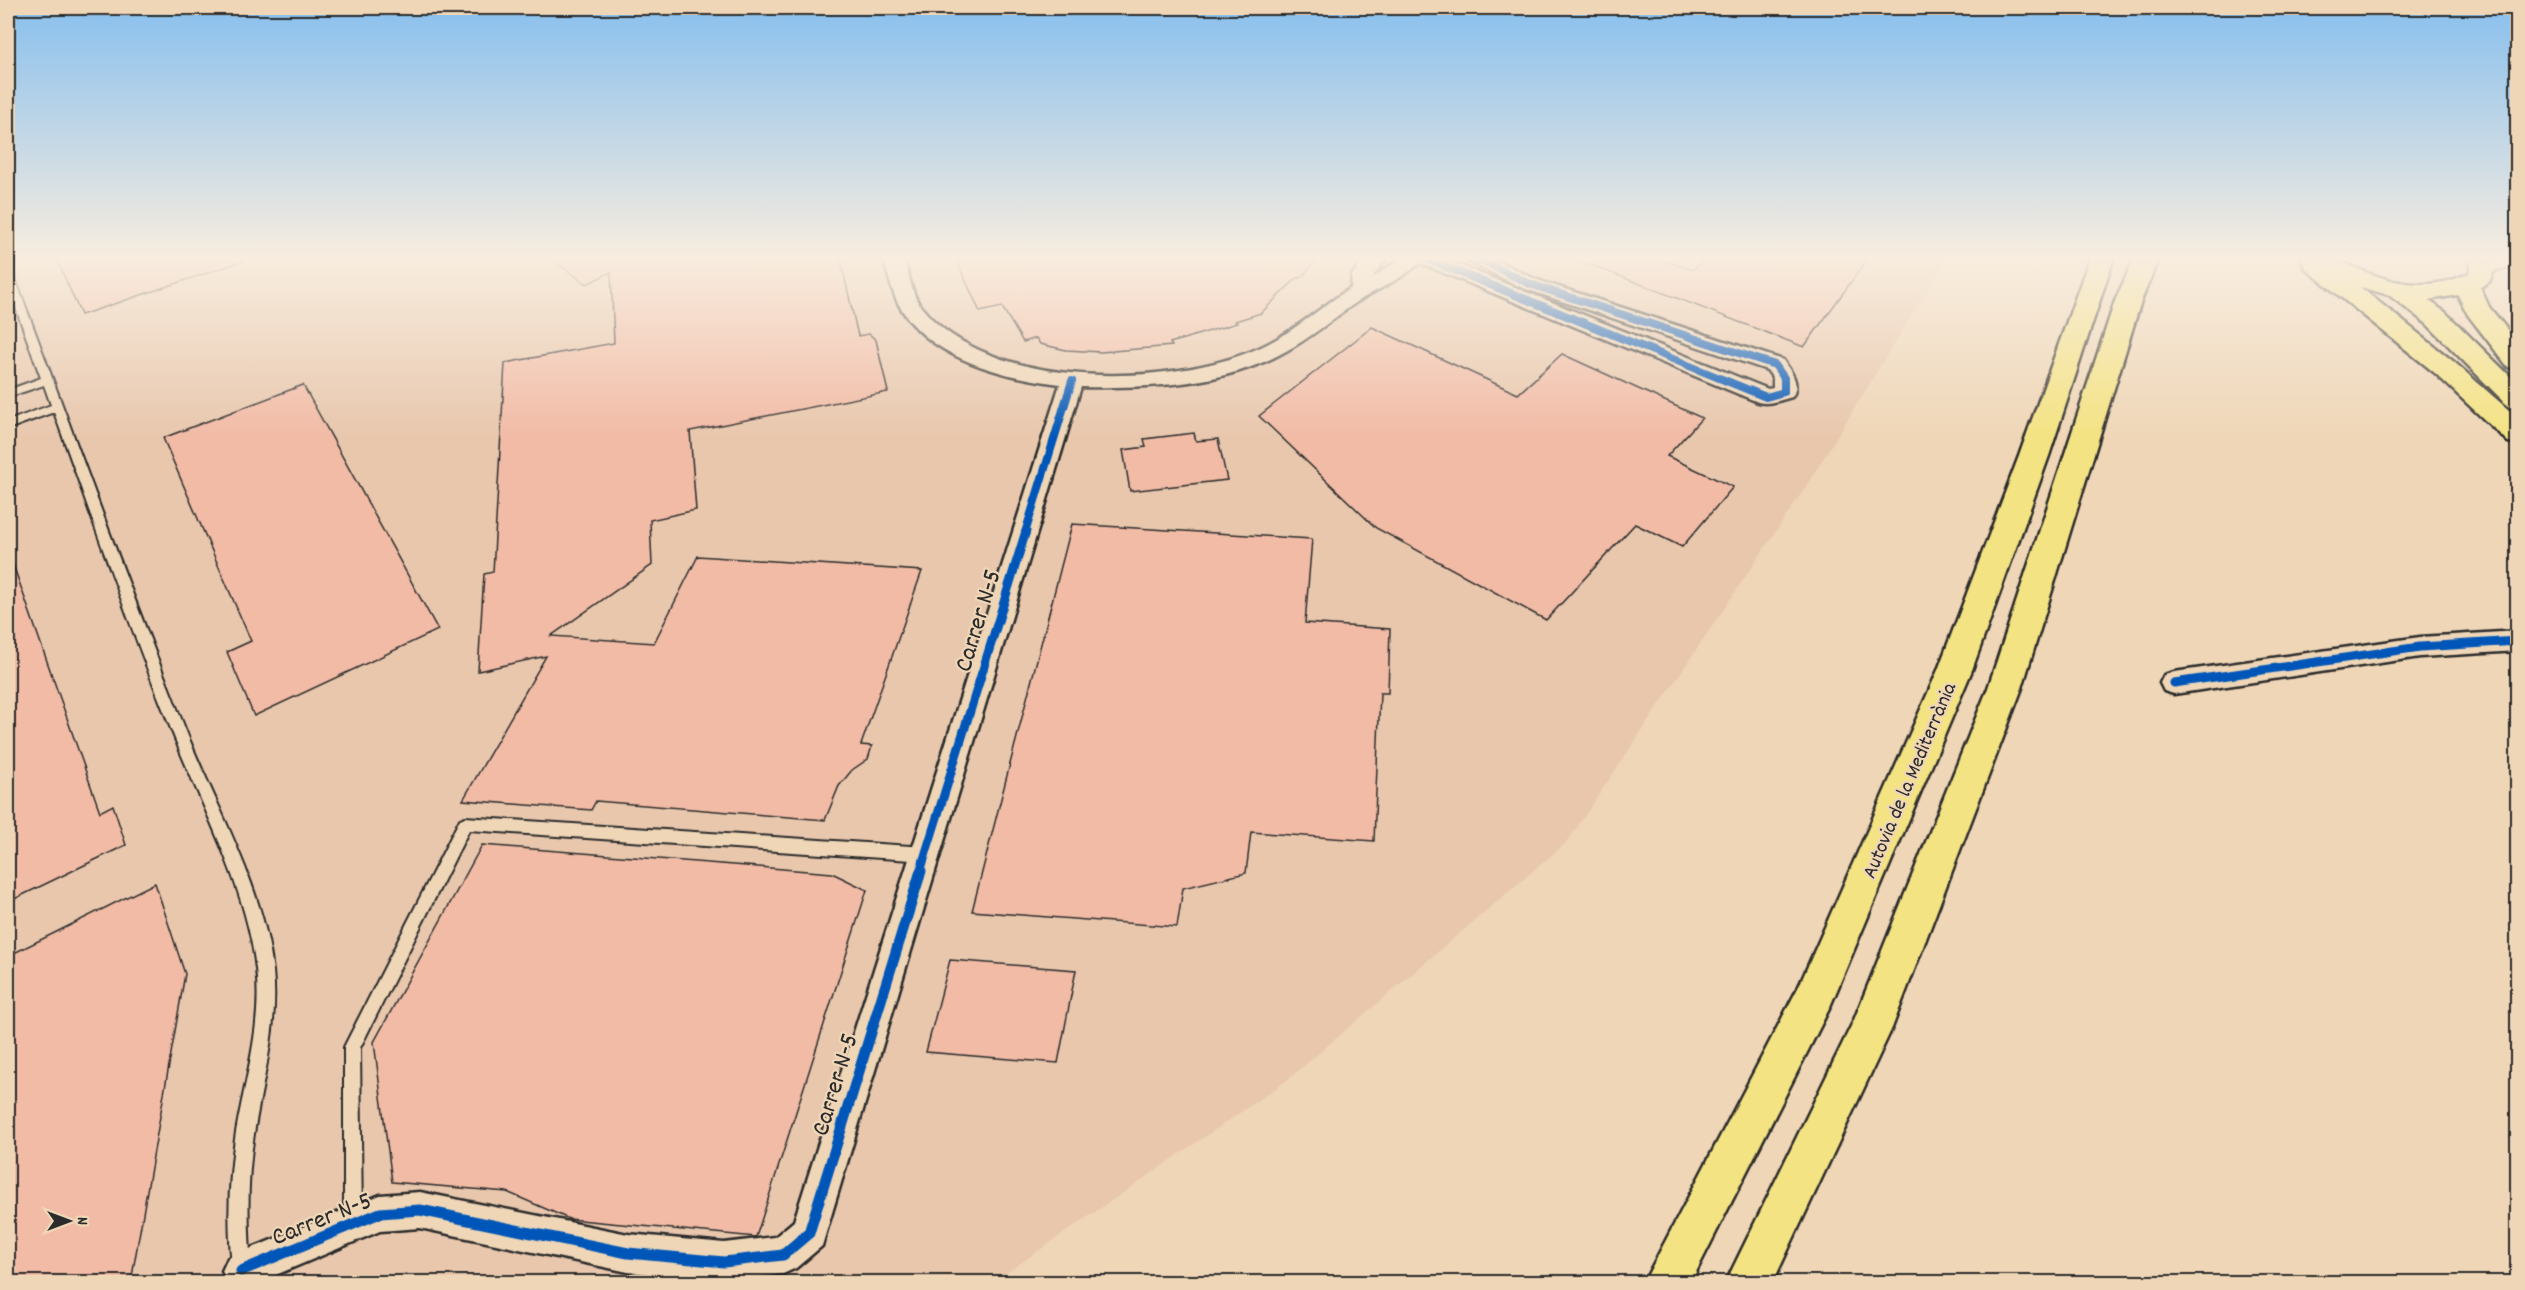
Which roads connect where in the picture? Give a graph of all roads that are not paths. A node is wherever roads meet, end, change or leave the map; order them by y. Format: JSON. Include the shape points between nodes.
{"nodes":[{"id":1,"x":24,"y":317,"type":"edge"},
{"id":2,"x":921,"y":317,"type":"edge"},
{"id":3,"x":1321,"y":317,"type":"edge"},
{"id":4,"x":1570,"y":317,"type":"edge"},
{"id":5,"x":1630,"y":317,"type":"edge"},
{"id":6,"x":2080,"y":317,"type":"edge"},
{"id":7,"x":2123,"y":317,"type":"edge"},
{"id":8,"x":2380,"y":317,"type":"edge"},
{"id":9,"x":2435,"y":317,"type":"edge"},
{"id":10,"x":2483,"y":317,"type":"edge"},
{"id":11,"x":2517,"y":360,"type":"edge"},
{"id":12,"x":47,"y":380,"type":"junction"},
{"id":13,"x":1072,"y":381,"type":"junction"},
{"id":14,"x":8,"y":394,"type":"edge"},
{"id":15,"x":2517,"y":400,"type":"edge"},
{"id":16,"x":57,"y":407,"type":"junction"},
{"id":17,"x":8,"y":425,"type":"edge"},
{"id":18,"x":2517,"y":435,"type":"edge"},
{"id":19,"x":2517,"y":641,"type":"edge"},
{"id":20,"x":2174,"y":683,"type":"dead end"},
{"id":21,"x":926,"y":854,"type":"junction"},
{"id":22,"x":353,"y":1224,"type":"junction"},
{"id":23,"x":242,"y":1277,"type":"edge"},
{"id":24,"x":1667,"y":1282,"type":"edge"},
{"id":25,"x":1749,"y":1282,"type":"edge"}],
"edges":[{"from":1,"to":12,"type":"lane"},
{"from":2,"to":13,"type":"street","via":[[947,342],[991,361]]},
{"from":3,"to":13,"type":"street","via":[[1266,353],[1210,372],[1151,380]]},
{"from":4,"to":5,"type":"street","via":[[1766,397],[1784,392],[1784,378],[1775,365]]},
{"from":6,"to":24,"type":"highway","name":"Autovia de la Mediterrània","via":[[2034,456],[1955,670],[1815,996]]},
{"from":7,"to":25,"type":"highway","via":[[2001,699],[1871,1028]]},
{"from":8,"to":18,"type":"highway","via":[[2462,381]]},
{"from":9,"to":15,"type":"highway"},
{"from":10,"to":11,"type":"highway"},
{"from":12,"to":14,"type":"lane"},
{"from":12,"to":16,"type":"lane"},
{"from":13,"to":21,"type":"street","name":"Carrer N-5"},
{"from":16,"to":17,"type":"lane"},
{"from":16,"to":23,"type":"lane","via":[[177,728],[235,864],[261,945],[267,997],[262,1053],[241,1161],[238,1251]]},
{"from":19,"to":20,"type":"street","via":[[2420,647]]},
{"from":21,"to":22,"type":"street","name":"Carrer N-5","via":[[809,1233],[783,1256],[724,1262],[628,1253],[420,1210],[380,1213]]},
{"from":21,"to":22,"type":"lane","via":[[465,823],[352,1047]]},
{"from":22,"to":23,"type":"street","name":"Carrer N-5"}]}
